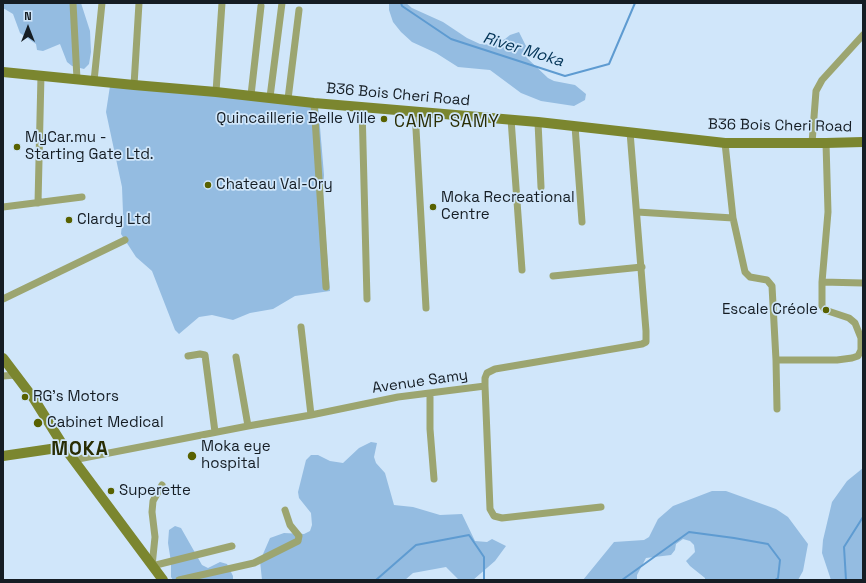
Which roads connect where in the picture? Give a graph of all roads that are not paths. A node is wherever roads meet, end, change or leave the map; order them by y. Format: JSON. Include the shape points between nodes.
{"nodes":[{"id":1,"x":73,"y":3,"type":"edge"},
{"id":2,"x":102,"y":3,"type":"edge"},
{"id":3,"x":139,"y":3,"type":"edge"},
{"id":4,"x":222,"y":3,"type":"edge"},
{"id":5,"x":282,"y":3,"type":"edge"},
{"id":6,"x":261,"y":6,"type":"dead end"},
{"id":7,"x":299,"y":10,"type":"dead end"},
{"id":8,"x":863,"y":35,"type":"edge"},
{"id":9,"x":3,"y":72,"type":"edge"},
{"id":10,"x":41,"y":75,"type":"junction"},
{"id":11,"x":77,"y":79,"type":"junction"},
{"id":12,"x":94,"y":81,"type":"junction"},
{"id":13,"x":134,"y":85,"type":"junction"},
{"id":14,"x":216,"y":92,"type":"junction"},
{"id":15,"x":251,"y":95,"type":"junction"},
{"id":16,"x":270,"y":97,"type":"junction"},
{"id":17,"x":288,"y":99,"type":"junction"},
{"id":18,"x":314,"y":103,"type":"junction"},
{"id":19,"x":362,"y":107,"type":"junction"},
{"id":20,"x":415,"y":111,"type":"junction"},
{"id":21,"x":511,"y":120,"type":"junction"},
{"id":22,"x":538,"y":122,"type":"junction"},
{"id":23,"x":575,"y":126,"type":"junction"},
{"id":24,"x":630,"y":132,"type":"junction"},
{"id":25,"x":863,"y":142,"type":"edge"},
{"id":26,"x":725,"y":143,"type":"junction"},
{"id":27,"x":812,"y":143,"type":"junction"},
{"id":28,"x":826,"y":143,"type":"junction"},
{"id":29,"x":541,"y":187,"type":"dead end"},
{"id":30,"x":82,"y":197,"type":"dead end"},
{"id":31,"x":38,"y":203,"type":"junction"},
{"id":32,"x":3,"y":207,"type":"edge"},
{"id":33,"x":637,"y":212,"type":"junction"},
{"id":34,"x":733,"y":218,"type":"junction"},
{"id":35,"x":582,"y":222,"type":"dead end"},
{"id":36,"x":125,"y":240,"type":"dead end"},
{"id":37,"x":642,"y":267,"type":"junction"},
{"id":38,"x":522,"y":270,"type":"dead end"},
{"id":39,"x":553,"y":276,"type":"dead end"},
{"id":40,"x":822,"y":282,"type":"junction"},
{"id":41,"x":863,"y":282,"type":"edge"},
{"id":42,"x":326,"y":287,"type":"dead end"},
{"id":43,"x":367,"y":298,"type":"dead end"},
{"id":44,"x":3,"y":299,"type":"edge"},
{"id":45,"x":426,"y":308,"type":"dead end"},
{"id":46,"x":301,"y":327,"type":"dead end"},
{"id":47,"x":188,"y":356,"type":"dead end"},
{"id":48,"x":236,"y":357,"type":"dead end"},
{"id":49,"x":3,"y":358,"type":"edge"},
{"id":50,"x":776,"y":360,"type":"junction"},
{"id":51,"x":16,"y":375,"type":"junction"},
{"id":52,"x":3,"y":376,"type":"edge"},
{"id":53,"x":485,"y":386,"type":"junction"},
{"id":54,"x":430,"y":393,"type":"junction"},
{"id":55,"x":777,"y":409,"type":"dead end"},
{"id":56,"x":312,"y":415,"type":"junction"},
{"id":57,"x":248,"y":426,"type":"junction"},
{"id":58,"x":215,"y":432,"type":"junction"},
{"id":59,"x":64,"y":447,"type":"junction"},
{"id":60,"x":3,"y":456,"type":"edge"},
{"id":61,"x":73,"y":460,"type":"junction"},
{"id":62,"x":434,"y":479,"type":"dead end"},
{"id":63,"x":162,"y":485,"type":"dead end"},
{"id":64,"x":601,"y":507,"type":"dead end"},
{"id":65,"x":285,"y":510,"type":"dead end"},
{"id":66,"x":232,"y":546,"type":"dead end"},
{"id":67,"x":152,"y":566,"type":"junction"},
{"id":68,"x":163,"y":580,"type":"edge"},
{"id":69,"x":179,"y":580,"type":"edge"}],
"edges":[{"from":1,"to":11,"type":"street"},
{"from":2,"to":12,"type":"street"},
{"from":3,"to":13,"type":"street"},
{"from":4,"to":14,"type":"street"},
{"from":5,"to":16,"type":"street"},
{"from":6,"to":15,"type":"street"},
{"from":7,"to":17,"type":"street"},
{"from":8,"to":27,"type":"street","via":[[816,90]]},
{"from":9,"to":10,"type":"main road","name":"B36 Bois Cheri Road"},
{"from":10,"to":11,"type":"main road","name":"B36 Bois Cheri Road"},
{"from":10,"to":31,"type":"street"},
{"from":11,"to":12,"type":"main road","name":"B36 Bois Cheri Road"},
{"from":12,"to":13,"type":"main road","name":"B36 Bois Cheri Road"},
{"from":13,"to":14,"type":"main road","name":"B36 Bois Cheri Road"},
{"from":14,"to":15,"type":"main road","name":"B36 Bois Cheri Road"},
{"from":15,"to":16,"type":"main road","name":"B36 Bois Cheri Road"},
{"from":16,"to":17,"type":"main road","name":"B36 Bois Cheri Road"},
{"from":17,"to":18,"type":"main road","name":"B36 Bois Cheri Road"},
{"from":18,"to":19,"type":"main road","name":"B36 Bois Cheri Road"},
{"from":18,"to":42,"type":"street"},
{"from":19,"to":20,"type":"main road","name":"B36 Bois Cheri Road"},
{"from":19,"to":43,"type":"street"},
{"from":20,"to":21,"type":"main road","name":"B36 Bois Cheri Road"},
{"from":20,"to":45,"type":"street"},
{"from":21,"to":22,"type":"main road","name":"B36 Bois Cheri Road"},
{"from":21,"to":38,"type":"street"},
{"from":22,"to":23,"type":"main road","name":"B36 Bois Cheri Road"},
{"from":22,"to":29,"type":"street"},
{"from":23,"to":24,"type":"main road","name":"B36 Bois Cheri Road"},
{"from":23,"to":35,"type":"street"},
{"from":24,"to":26,"type":"main road","name":"B36 Bois Cheri Road"},
{"from":24,"to":33,"type":"street","name":"Avenue Samy"},
{"from":25,"to":28,"type":"main road","name":"B36 Bois Cheri Road"},
{"from":26,"to":27,"type":"main road","name":"B36 Bois Cheri Road"},
{"from":26,"to":34,"type":"street"},
{"from":27,"to":28,"type":"main road","name":"B36 Bois Cheri Road"},
{"from":28,"to":40,"type":"street","via":[[828,212]]},
{"from":30,"to":31,"type":"street"},
{"from":31,"to":32,"type":"street"},
{"from":33,"to":34,"type":"street"},
{"from":33,"to":37,"type":"street","name":"Avenue Samy"},
{"from":34,"to":50,"type":"street","via":[[745,272],[750,277],[768,280],[772,286]]},
{"from":36,"to":44,"type":"street"},
{"from":37,"to":39,"type":"street"},
{"from":37,"to":53,"type":"street","name":"Avenue Samy","via":[[646,342],[494,369],[487,374]]},
{"from":40,"to":41,"type":"street"},
{"from":40,"to":50,"type":"street","via":[[823,308],[855,323],[861,338],[858,356],[837,360]]},
{"from":46,"to":56,"type":"street"},
{"from":47,"to":58,"type":"street","via":[[205,355]]},
{"from":48,"to":57,"type":"street"},
{"from":49,"to":51,"type":"main road"},
{"from":50,"to":55,"type":"street"},
{"from":51,"to":52,"type":"street"},
{"from":51,"to":59,"type":"main road"},
{"from":53,"to":54,"type":"street","name":"Avenue Samy"},
{"from":53,"to":64,"type":"street","via":[[490,509],[494,516],[502,518]]},
{"from":54,"to":56,"type":"street","name":"Avenue Samy"},
{"from":54,"to":62,"type":"street"},
{"from":56,"to":57,"type":"street","name":"Avenue Samy"},
{"from":57,"to":58,"type":"street","name":"Avenue Samy"},
{"from":58,"to":61,"type":"street","name":"Avenue Samy"},
{"from":59,"to":60,"type":"main road"},
{"from":59,"to":61,"type":"main road"},
{"from":61,"to":67,"type":"main road"},
{"from":63,"to":67,"type":"street","via":[[153,501],[155,538]]},
{"from":65,"to":69,"type":"street","via":[[290,525],[299,536],[298,541],[254,563]]},
{"from":66,"to":67,"type":"street"},
{"from":67,"to":68,"type":"main road"}]}
